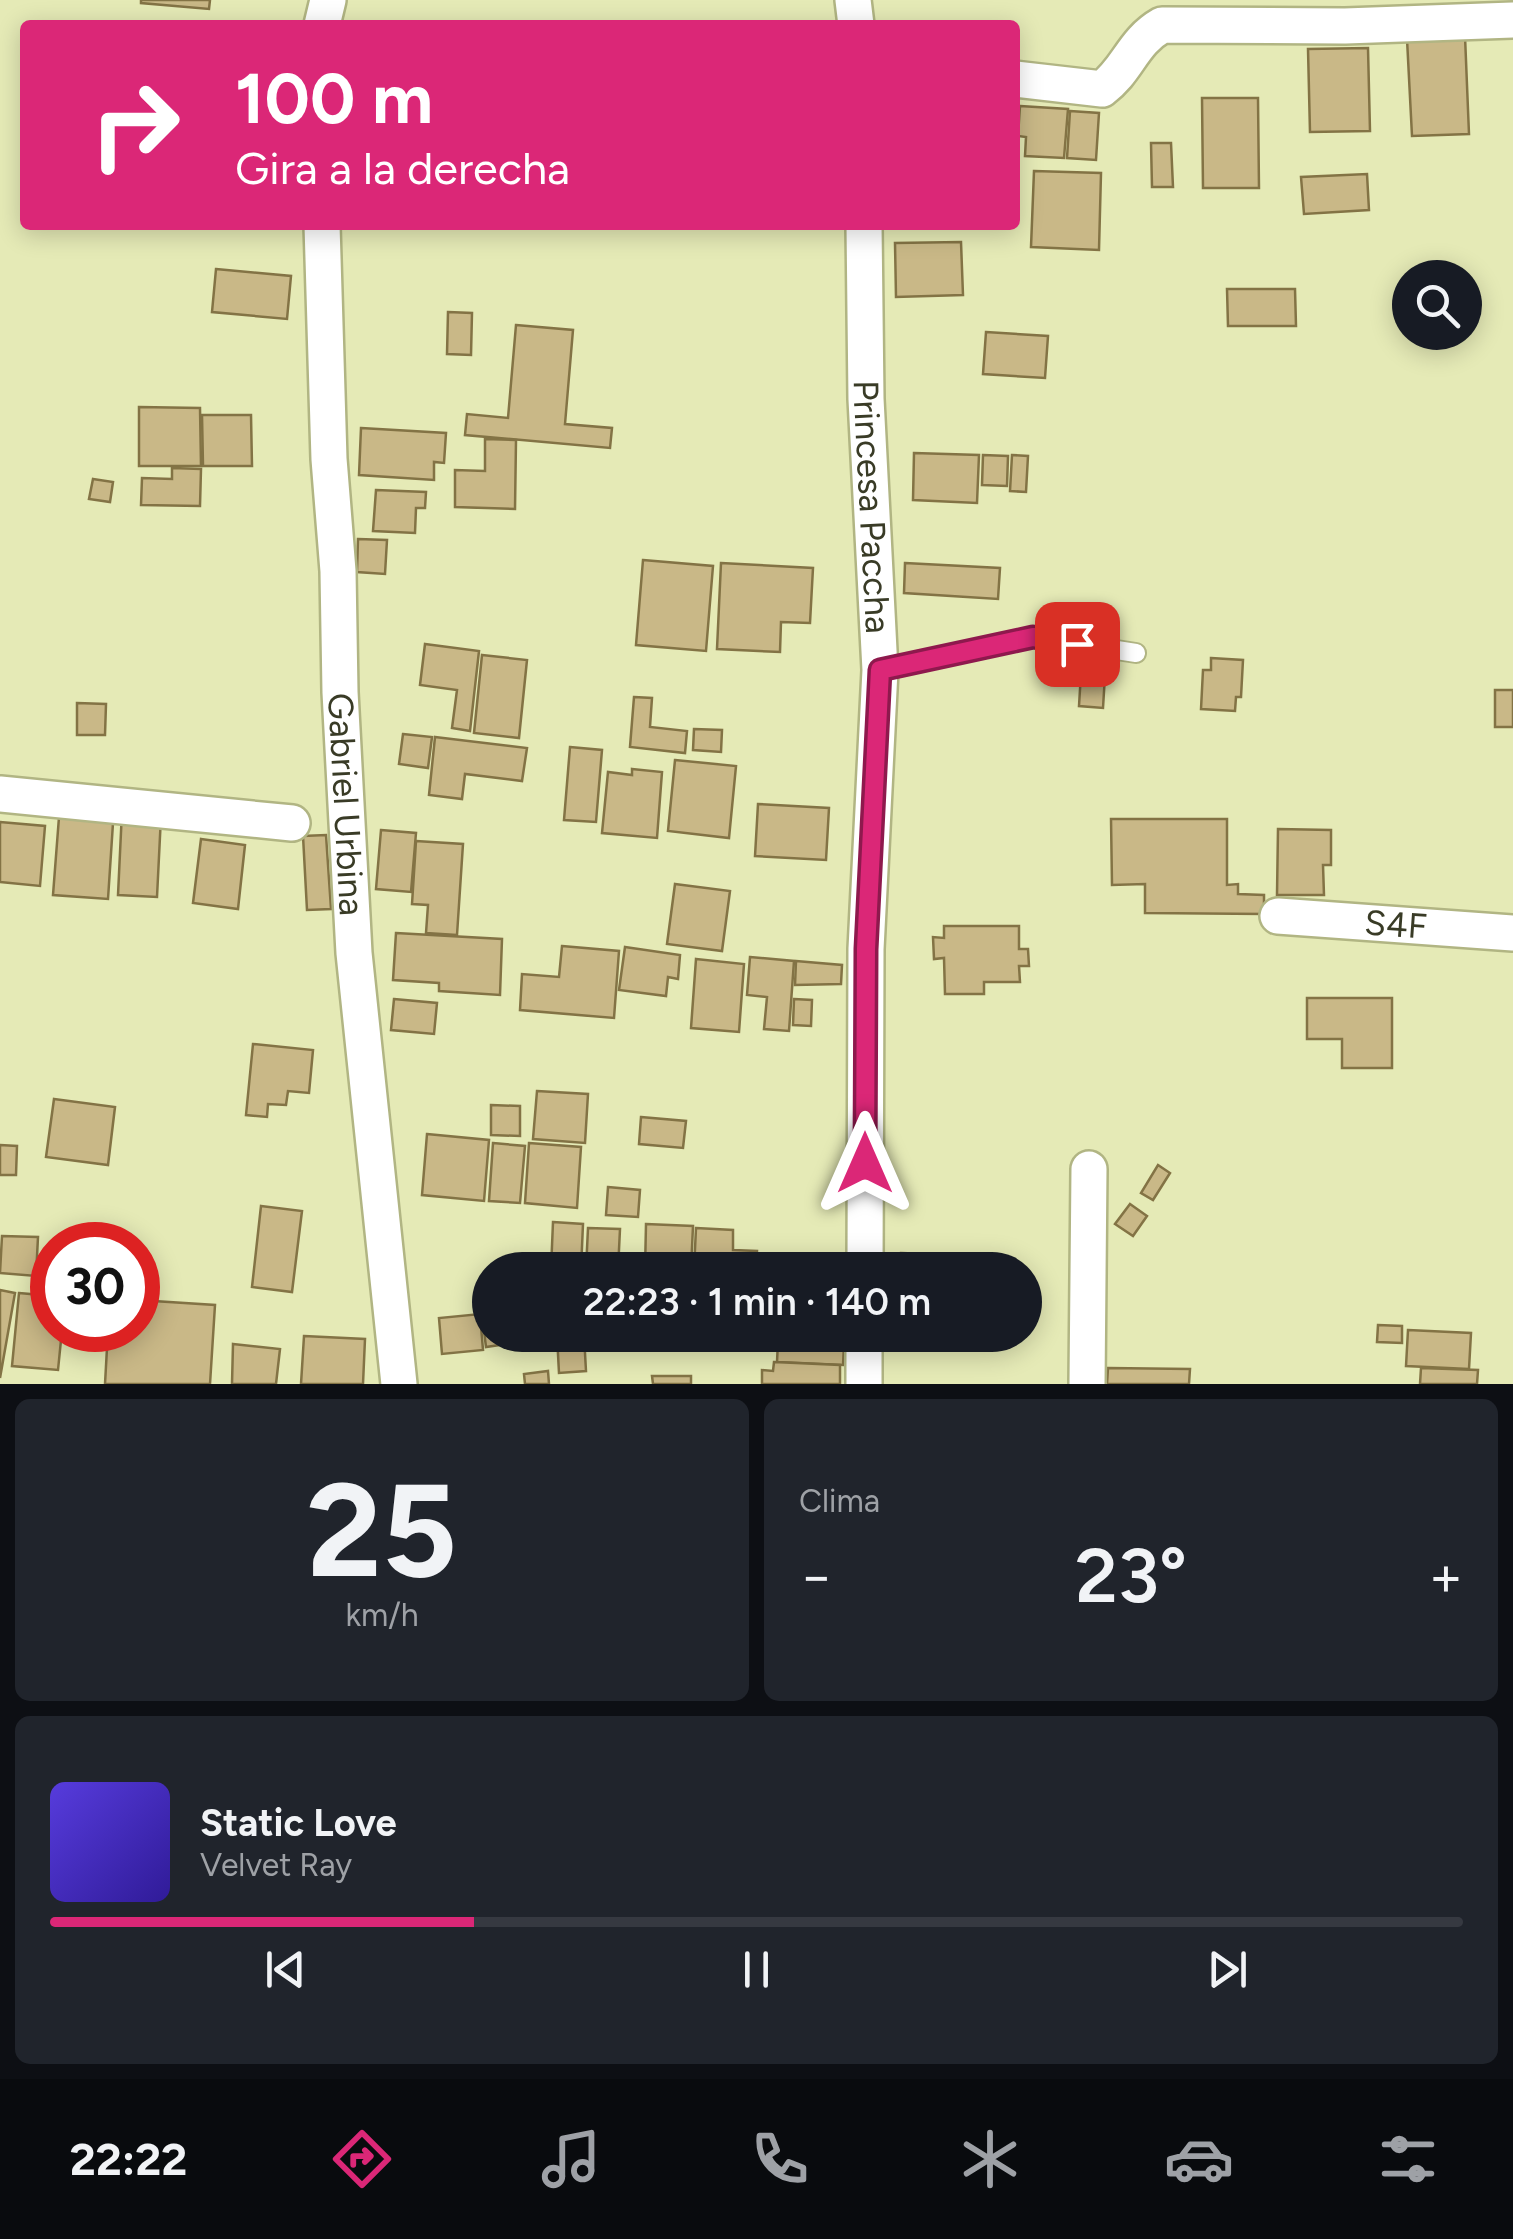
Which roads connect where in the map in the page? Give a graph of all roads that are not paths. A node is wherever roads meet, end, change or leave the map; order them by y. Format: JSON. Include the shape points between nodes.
{"nodes":[{"id":1,"x":1513,"y":20,"type":"edge"},
{"id":2,"x":1020,"y":80,"type":"edge"},
{"id":3,"x":322,"y":230,"type":"edge"},
{"id":4,"x":864,"y":230,"type":"edge"},
{"id":5,"x":1136,"y":653,"type":"dead end"},
{"id":6,"x":880,"y":670,"type":"junction"},
{"id":7,"x":0,"y":794,"type":"edge"},
{"id":8,"x":292,"y":823,"type":"dead end"},
{"id":9,"x":1278,"y":916,"type":"dead end"},
{"id":10,"x":1513,"y":933,"type":"edge"},
{"id":11,"x":1089,"y":1168,"type":"dead end"},
{"id":12,"x":864,"y":1252,"type":"edge"},
{"id":13,"x":864,"y":1352,"type":"edge"},
{"id":14,"x":399,"y":1384,"type":"edge"},
{"id":15,"x":864,"y":1384,"type":"edge"},
{"id":16,"x":1087,"y":1384,"type":"edge"}],
"edges":[{"from":1,"to":2,"type":"street","via":[[1162,25],[1144,36],[1102,89]]},
{"from":3,"to":14,"type":"street","name":"Gabriel Urbina","via":[[354,953]]},
{"from":4,"to":6,"type":"street","name":"Princesa Paccha"},
{"from":5,"to":6,"type":"lane","via":[[1033,637]]},
{"from":6,"to":12,"type":"street","name":"Princesa Paccha","via":[[866,949]]},
{"from":7,"to":8,"type":"street"},
{"from":9,"to":10,"type":"street","name":"S4F"},
{"from":11,"to":16,"type":"street"},
{"from":13,"to":15,"type":"street"}]}
